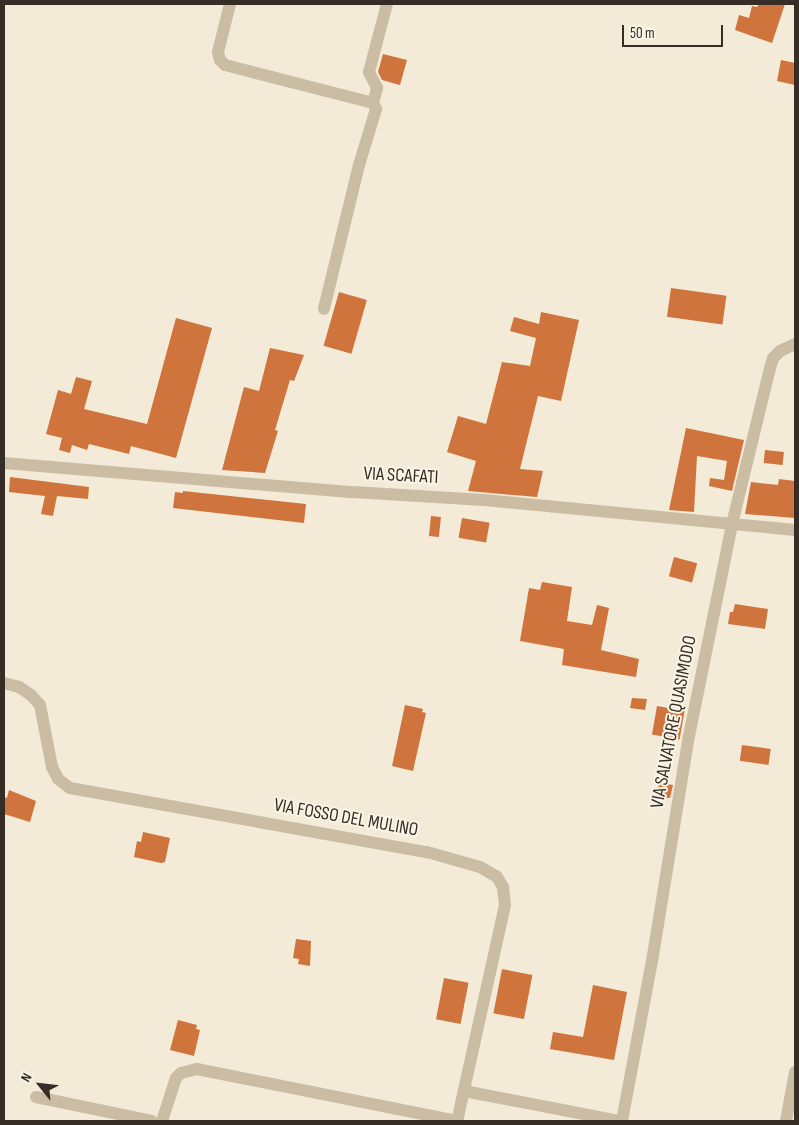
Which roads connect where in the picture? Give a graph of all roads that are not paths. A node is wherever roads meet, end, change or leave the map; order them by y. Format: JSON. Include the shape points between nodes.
{"nodes":[{"id":1,"x":230,"y":4,"type":"edge"},
{"id":2,"x":387,"y":4,"type":"edge"},
{"id":3,"x":373,"y":103,"type":"junction"},
{"id":4,"x":324,"y":310,"type":"dead end"},
{"id":5,"x":795,"y":344,"type":"edge"},
{"id":6,"x":4,"y":463,"type":"edge"},
{"id":7,"x":732,"y":524,"type":"junction"},
{"id":8,"x":795,"y":530,"type":"edge"},
{"id":9,"x":4,"y":683,"type":"edge"},
{"id":10,"x":795,"y":1072,"type":"edge"},
{"id":11,"x":464,"y":1091,"type":"junction"},
{"id":12,"x":36,"y":1097,"type":"dead end"},
{"id":13,"x":152,"y":1121,"type":"edge"},
{"id":14,"x":162,"y":1121,"type":"edge"},
{"id":15,"x":457,"y":1121,"type":"edge"},
{"id":16,"x":622,"y":1121,"type":"edge"},
{"id":17,"x":786,"y":1121,"type":"edge"}],
"edges":[{"from":1,"to":3,"type":"street","via":[[218,52],[225,65]]},
{"from":2,"to":3,"type":"street","via":[[369,72],[377,88]]},
{"from":3,"to":4,"type":"street","via":[[375,118],[359,165]]},
{"from":5,"to":7,"type":"street","name":"VIA SALVATORE QUASIMODO","via":[[773,358]]},
{"from":6,"to":7,"type":"street","name":"VIA SCAFATI","via":[[484,500]]},
{"from":7,"to":8,"type":"street","name":"VIA SCAFATI"},
{"from":7,"to":16,"type":"street","name":"VIA SALVATORE QUASIMODO","via":[[689,736],[654,955]]},
{"from":9,"to":11,"type":"street","name":"VIA FOSSO DEL MULINO","via":[[19,687],[40,705],[52,767],[58,780],[70,788],[428,852],[480,867],[497,878],[503,887],[505,905]]},
{"from":10,"to":17,"type":"street"},
{"from":11,"to":15,"type":"street","name":"VIA FOSSO DEL MULINO"},
{"from":11,"to":16,"type":"street"},
{"from":12,"to":13,"type":"street"},
{"from":14,"to":15,"type":"street","via":[[176,1078],[181,1073],[197,1069]]}]}
